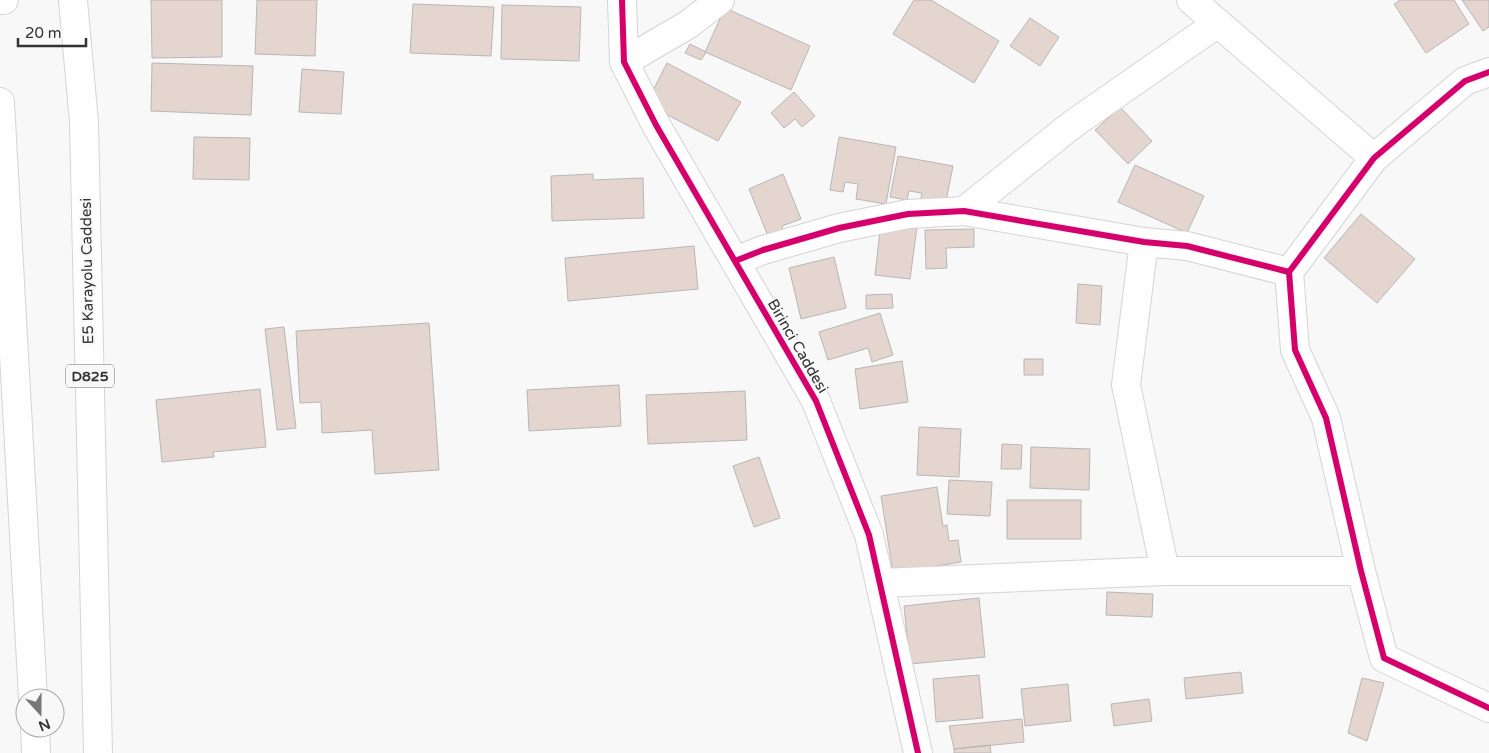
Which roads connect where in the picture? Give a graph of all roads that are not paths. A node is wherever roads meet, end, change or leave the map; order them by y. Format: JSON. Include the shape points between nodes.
{"nodes":[{"id":1,"x":0,"y":0,"type":"edge"},
{"id":2,"x":4,"y":0,"type":"edge"},
{"id":3,"x":73,"y":0,"type":"edge"},
{"id":4,"x":622,"y":0,"type":"edge"},
{"id":5,"x":720,"y":0,"type":"edge"},
{"id":6,"x":1191,"y":0,"type":"edge"},
{"id":7,"x":1218,"y":23,"type":"junction"},
{"id":8,"x":624,"y":62,"type":"junction"},
{"id":9,"x":1489,"y":72,"type":"edge"},
{"id":10,"x":0,"y":102,"type":"edge"},
{"id":11,"x":1374,"y":158,"type":"junction"},
{"id":12,"x":964,"y":211,"type":"junction"},
{"id":13,"x":1144,"y":242,"type":"junction"},
{"id":14,"x":735,"y":261,"type":"junction"},
{"id":15,"x":1289,"y":272,"type":"junction"},
{"id":16,"x":1164,"y":571,"type":"junction"},
{"id":17,"x":1361,"y":571,"type":"junction"},
{"id":18,"x":880,"y":583,"type":"junction"},
{"id":19,"x":32,"y":688,"type":"edge"},
{"id":20,"x":1489,"y":708,"type":"edge"},
{"id":21,"x":35,"y":738,"type":"edge"},
{"id":22,"x":36,"y":753,"type":"edge"},
{"id":23,"x":98,"y":753,"type":"edge"},
{"id":24,"x":918,"y":753,"type":"edge"}],
"edges":[{"from":1,"to":2,"type":"main road"},
{"from":3,"to":23,"type":"main road","name":"E5 Karayolu Caddesi","number":"D825","via":[[84,122]]},
{"from":4,"to":8,"type":"main road","name":"Birinci Caddesi"},
{"from":5,"to":8,"type":"main road","via":[[690,24]]},
{"from":6,"to":7,"type":"main road"},
{"from":7,"to":11,"type":"main road"},
{"from":7,"to":12,"type":"main road","via":[[1073,124]]},
{"from":8,"to":14,"type":"main road","name":"Birinci Caddesi","via":[[656,125]]},
{"from":9,"to":11,"type":"main road","via":[[1465,81]]},
{"from":10,"to":19,"type":"main road"},
{"from":11,"to":15,"type":"main road"},
{"from":12,"to":13,"type":"main road"},
{"from":12,"to":14,"type":"main road","via":[[908,214],[838,228]]},
{"from":13,"to":15,"type":"main road","via":[[1187,246]]},
{"from":13,"to":16,"type":"main road","via":[[1126,385]]},
{"from":14,"to":18,"type":"main road","name":"Birinci Caddesi","via":[[816,401],[869,535]]},
{"from":15,"to":17,"type":"main road","via":[[1295,350],[1326,418]]},
{"from":16,"to":17,"type":"main road"},
{"from":16,"to":18,"type":"main road"},
{"from":17,"to":20,"type":"main road","via":[[1384,658]]},
{"from":18,"to":24,"type":"main road","name":"Birinci Caddesi"},
{"from":21,"to":22,"type":"main road"}]}
